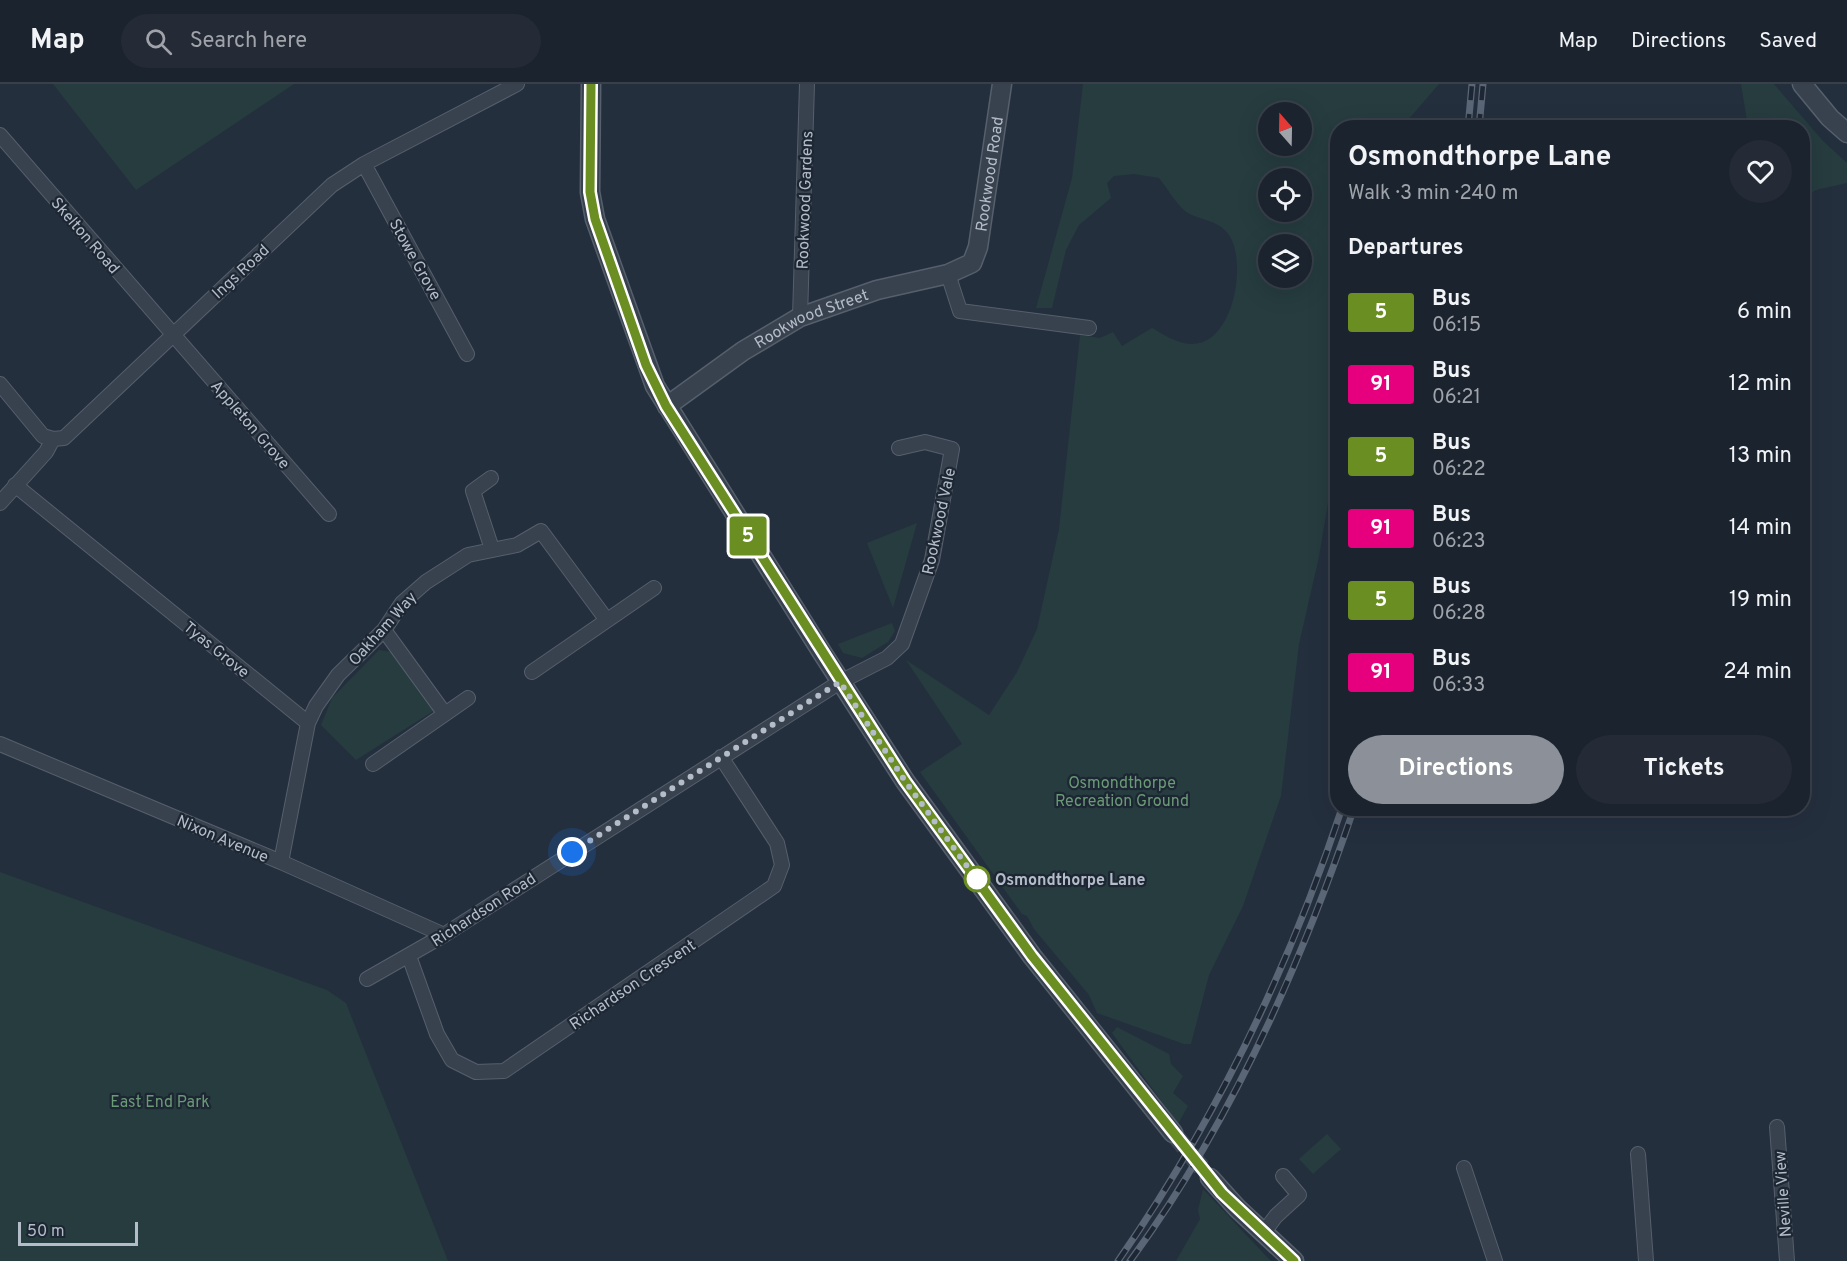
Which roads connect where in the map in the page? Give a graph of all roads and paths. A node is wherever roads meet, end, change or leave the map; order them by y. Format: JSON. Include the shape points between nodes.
{"nodes":[{"id":1,"x":517,"y":84,"type":"edge"},
{"id":2,"x":591,"y":84,"type":"edge"},
{"id":3,"x":807,"y":84,"type":"edge"},
{"id":4,"x":1002,"y":84,"type":"edge"},
{"id":5,"x":1802,"y":84,"type":"edge"},
{"id":6,"x":1847,"y":133,"type":"edge"},
{"id":7,"x":0,"y":135,"type":"edge"},
{"id":8,"x":364,"y":164,"type":"junction"},
{"id":9,"x":972,"y":263,"type":"joint"},
{"id":10,"x":948,"y":274,"type":"junction"},
{"id":11,"x":800,"y":317,"type":"junction"},
{"id":12,"x":1089,"y":328,"type":"dead end"},
{"id":13,"x":173,"y":334,"type":"junction"},
{"id":14,"x":467,"y":354,"type":"dead end"},
{"id":15,"x":0,"y":384,"type":"edge"},
{"id":16,"x":666,"y":406,"type":"junction"},
{"id":17,"x":53,"y":439,"type":"junction"},
{"id":18,"x":898,"y":448,"type":"dead end"},
{"id":19,"x":491,"y":478,"type":"dead end"},
{"id":20,"x":15,"y":485,"type":"junction"},
{"id":21,"x":0,"y":503,"type":"edge"},
{"id":22,"x":329,"y":514,"type":"dead end"},
{"id":23,"x":492,"y":549,"type":"junction"},
{"id":24,"x":654,"y":588,"type":"dead end"},
{"id":25,"x":606,"y":619,"type":"junction"},
{"id":26,"x":384,"y":630,"type":"junction"},
{"id":27,"x":532,"y":672,"type":"dead end"},
{"id":28,"x":840,"y":682,"type":"junction"},
{"id":29,"x":468,"y":698,"type":"dead end"},
{"id":30,"x":445,"y":714,"type":"junction"},
{"id":31,"x":309,"y":723,"type":"junction"},
{"id":32,"x":0,"y":744,"type":"edge"},
{"id":33,"x":721,"y":757,"type":"junction"},
{"id":34,"x":373,"y":764,"type":"dead end"},
{"id":35,"x":281,"y":862,"type":"junction"},
{"id":36,"x":444,"y":935,"type":"junction"},
{"id":37,"x":409,"y":956,"type":"junction"},
{"id":38,"x":366,"y":980,"type":"dead end"},
{"id":39,"x":1777,"y":1127,"type":"dead end"},
{"id":40,"x":1173,"y":1133,"type":"tunnel mouth"},
{"id":41,"x":1638,"y":1154,"type":"dead end"},
{"id":42,"x":1464,"y":1168,"type":"dead end"},
{"id":43,"x":1282,"y":1176,"type":"dead end"},
{"id":44,"x":1210,"y":1178,"type":"tunnel mouth"},
{"id":45,"x":1264,"y":1232,"type":"junction"},
{"id":46,"x":1294,"y":1261,"type":"edge"},
{"id":47,"x":1495,"y":1261,"type":"edge"},
{"id":48,"x":1646,"y":1261,"type":"edge"},
{"id":49,"x":1787,"y":1261,"type":"edge"}],
"edges":[{"from":1,"to":8,"type":"street","name":"Ings Road"},
{"from":2,"to":16,"type":"street","via":[[590,192],[595,219],[646,365]]},
{"from":3,"to":11,"type":"street","name":"Rookwood Gardens"},
{"from":4,"to":9,"type":"street","name":"Rookwood Road","via":[[978,247]]},
{"from":5,"to":6,"type":"street"},
{"from":7,"to":13,"type":"street","name":"Skelton Road"},
{"from":8,"to":13,"type":"street","name":"Ings Road","via":[[332,185]]},
{"from":8,"to":14,"type":"street","name":"Stowe Grove"},
{"from":9,"to":10,"type":"street","name":"Rookwood Street"},
{"from":10,"to":11,"type":"street","name":"Rookwood Street","via":[[877,290]]},
{"from":10,"to":12,"type":"street","via":[[960,310]]},
{"from":11,"to":16,"type":"street","name":"Rookwood Street","via":[[743,351]]},
{"from":13,"to":17,"type":"street","name":"Ings Road","via":[[70,434]]},
{"from":13,"to":22,"type":"street","name":"Appleton Grove"},
{"from":15,"to":17,"type":"street","via":[[38,431]]},
{"from":16,"to":28,"type":"street"},
{"from":17,"to":20,"type":"street","name":"Ings Road"},
{"from":18,"to":28,"type":"street","name":"Rookwood Vale","via":[[925,442],[952,449],[932,560],[898,648],[887,658]]},
{"from":19,"to":23,"type":"street","via":[[473,491]]},
{"from":20,"to":21,"type":"street","name":"Ings Road"},
{"from":20,"to":31,"type":"street","name":"Tyas Grove"},
{"from":23,"to":25,"type":"street","name":"Oakham Way","via":[[517,545],[541,531]]},
{"from":23,"to":26,"type":"street","name":"Oakham Way","via":[[468,555],[426,582],[402,603]]},
{"from":24,"to":25,"type":"street"},
{"from":25,"to":27,"type":"street"},
{"from":26,"to":30,"type":"street"},
{"from":26,"to":31,"type":"street","name":"Oakham Way","via":[[338,675]]},
{"from":28,"to":33,"type":"street","name":"Richardson Road"},
{"from":28,"to":40,"type":"street","via":[[905,781],[1032,956]]},
{"from":29,"to":30,"type":"street"},
{"from":30,"to":34,"type":"street"},
{"from":31,"to":35,"type":"street"},
{"from":32,"to":35,"type":"street","name":"Nixon Avenue"},
{"from":33,"to":36,"type":"street","name":"Richardson Road"},
{"from":33,"to":37,"type":"street","name":"Richardson Crescent","via":[[777,843],[782,865],[774,886],[504,1071],[476,1072],[452,1060],[437,1034]]},
{"from":35,"to":36,"type":"street","name":"Nixon Avenue"},
{"from":36,"to":37,"type":"street","name":"Richardson Road"},
{"from":37,"to":38,"type":"street","name":"Richardson Road"},
{"from":39,"to":49,"type":"street","name":"Neville View"},
{"from":41,"to":48,"type":"street"},
{"from":42,"to":47,"type":"street"},
{"from":43,"to":45,"type":"street","via":[[1299,1194]]},
{"from":44,"to":45,"type":"street"},
{"from":45,"to":46,"type":"street"}]}
